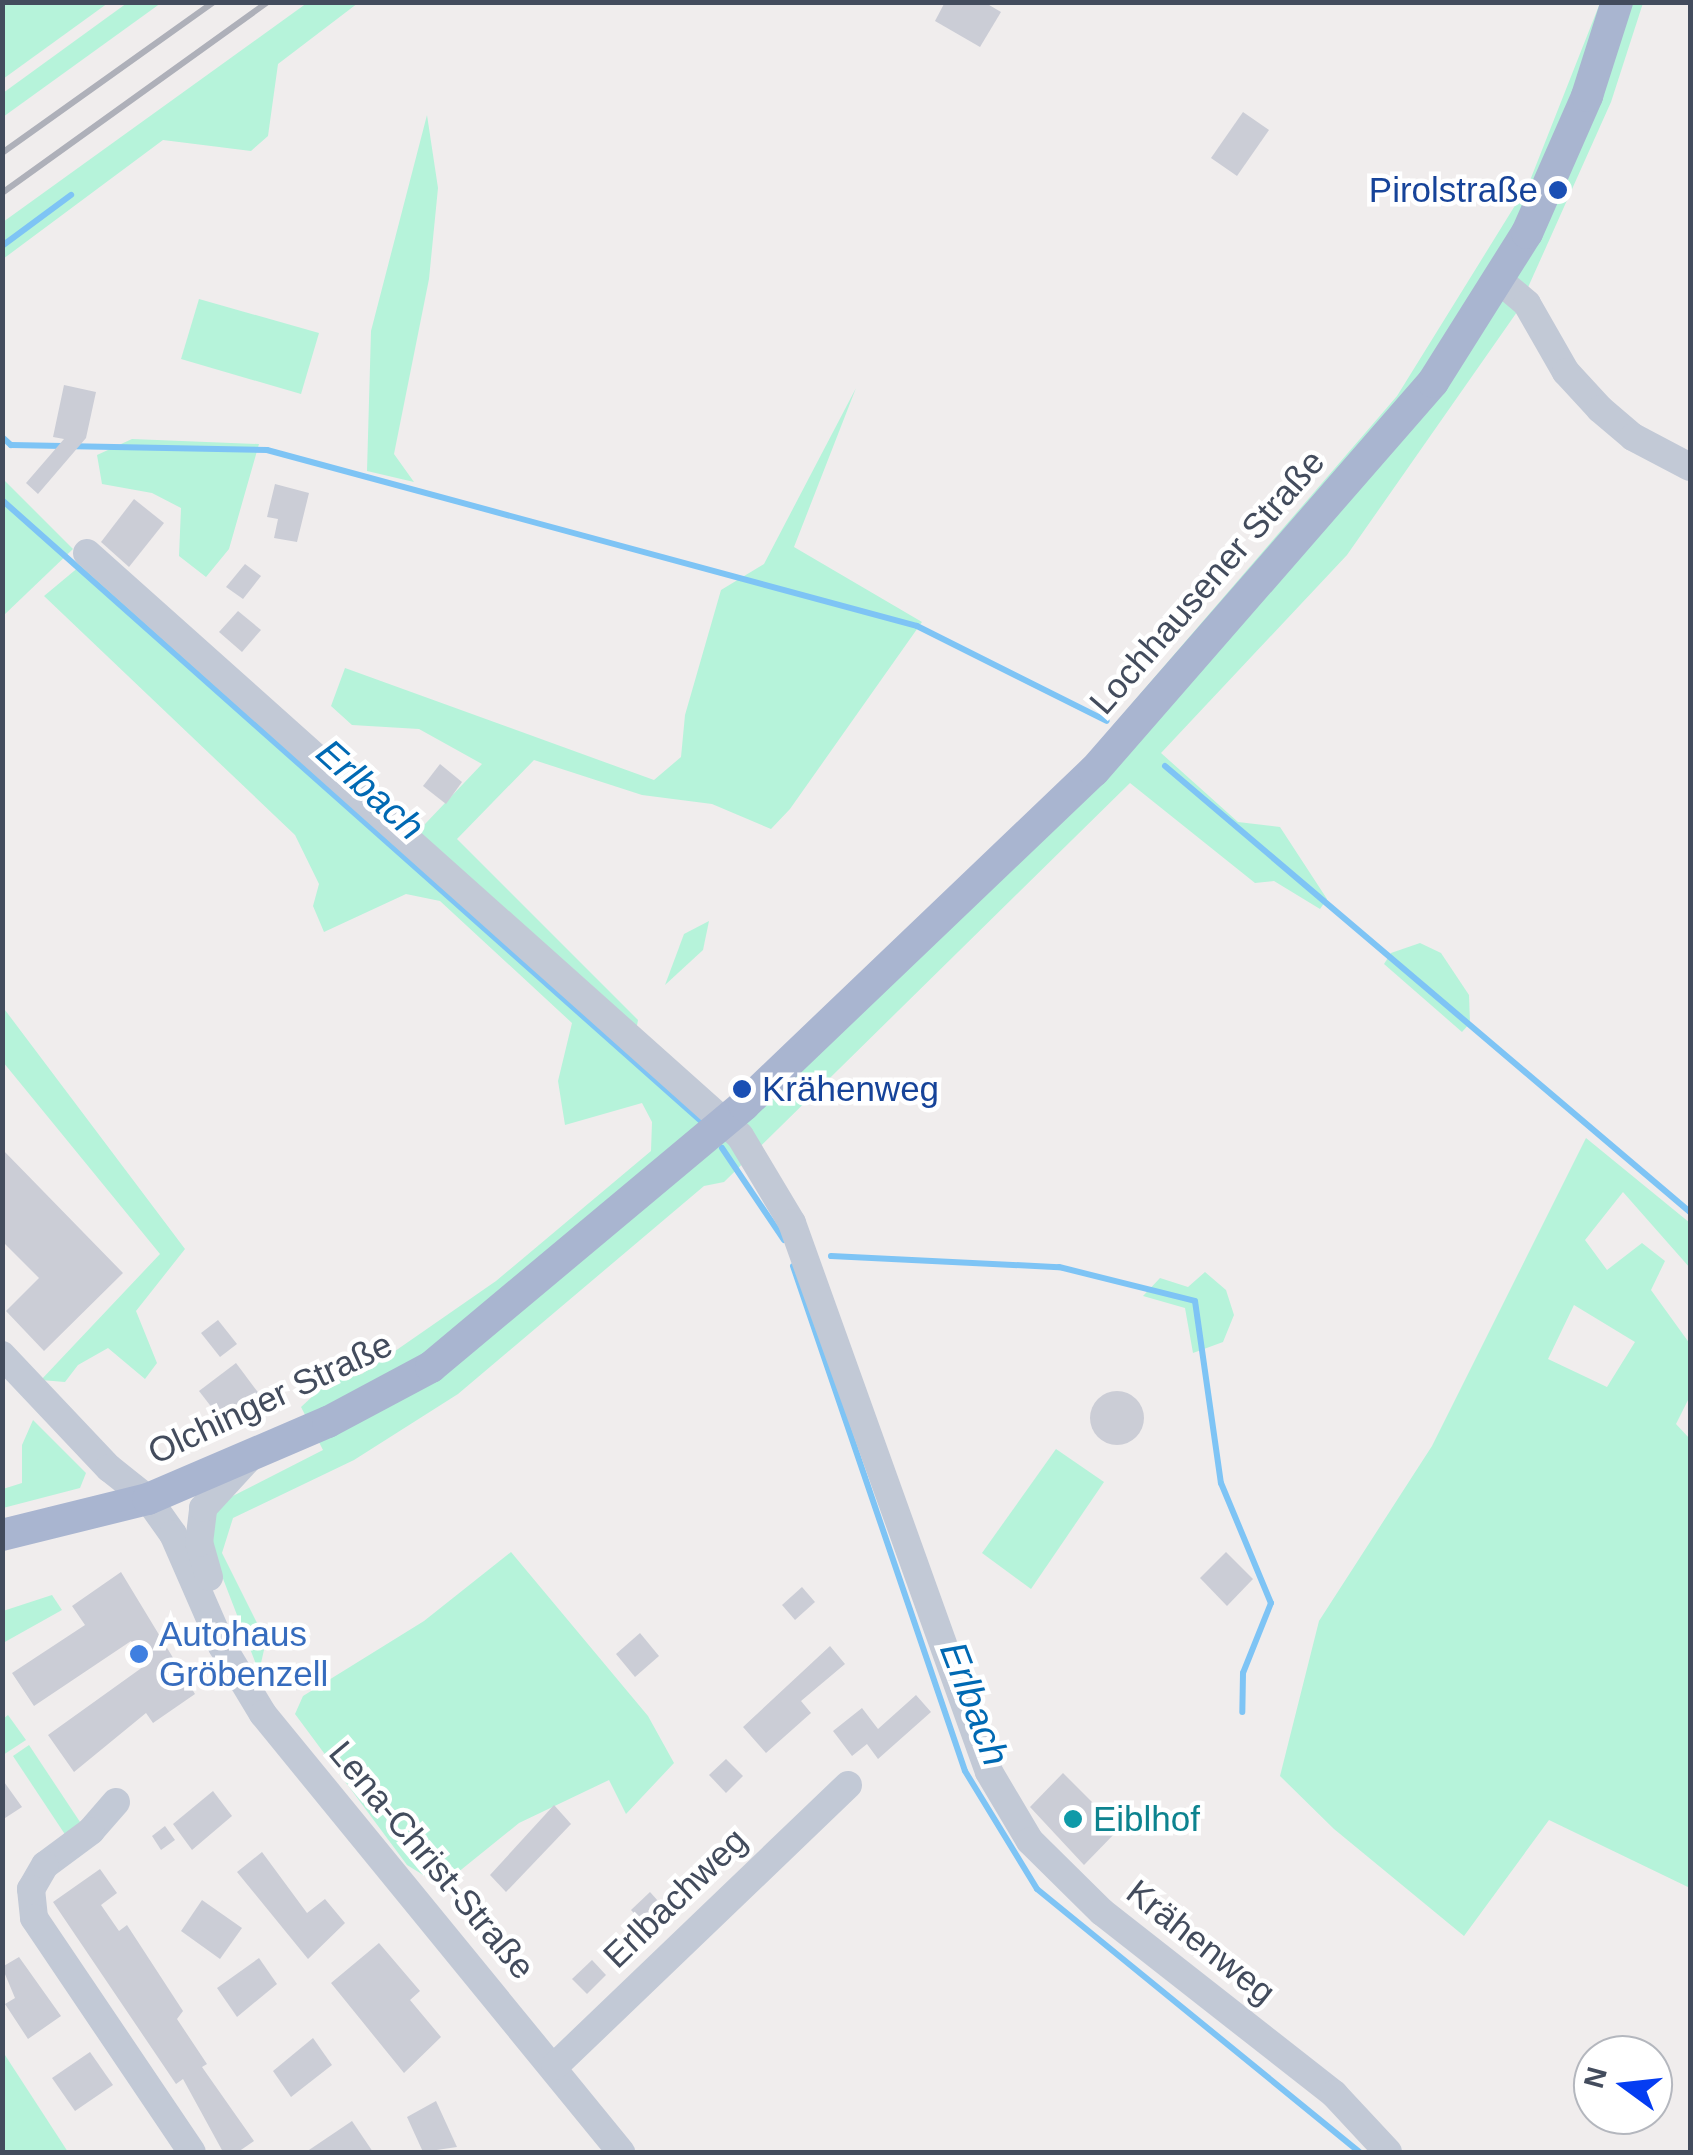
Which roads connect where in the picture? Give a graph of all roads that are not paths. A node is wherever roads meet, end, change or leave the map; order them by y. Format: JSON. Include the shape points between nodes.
{"nodes":[{"id":1,"x":1617,"y":2,"type":"edge"},
{"id":2,"x":1500,"y":281,"type":"junction"},
{"id":3,"x":1690,"y":467,"type":"edge"},
{"id":4,"x":87,"y":553,"type":"dead end"},
{"id":5,"x":727,"y":1121,"type":"junction"},
{"id":6,"x":2,"y":1356,"type":"edge"},
{"id":7,"x":254,"y":1454,"type":"junction"},
{"id":8,"x":148,"y":1499,"type":"junction"},
{"id":9,"x":2,"y":1536,"type":"edge"},
{"id":10,"x":241,"y":1678,"type":"junction"},
{"id":11,"x":848,"y":1785,"type":"dead end"},
{"id":12,"x":116,"y":1802,"type":"dead end"},
{"id":13,"x":554,"y":2066,"type":"junction"},
{"id":14,"x":192,"y":2152,"type":"edge"},
{"id":15,"x":621,"y":2152,"type":"edge"},
{"id":16,"x":1388,"y":2152,"type":"edge"}],
"edges":[{"from":1,"to":2,"type":"main road","name":"Lochhausener Straße","via":[[1564,155]]},
{"from":2,"to":3,"type":"street","via":[[1528,304],[1566,372],[1600,409],[1632,437]]},
{"from":2,"to":5,"type":"main road","name":"Lochhausener Straße","via":[[1433,382],[1094,771]]},
{"from":4,"to":5,"type":"street","name":"Krähenweg"},
{"from":5,"to":7,"type":"main road","name":"Olchinger Straße","via":[[431,1367]]},
{"from":5,"to":16,"type":"street","name":"Krähenweg","via":[[792,1223],[990,1772],[1030,1841],[1102,1912],[1334,2094]]},
{"from":6,"to":8,"type":"street","name":"Lena-Christ-Straße","via":[[109,1468]]},
{"from":7,"to":8,"type":"main road","name":"Olchinger Straße"},
{"from":7,"to":10,"type":"street","via":[[204,1508],[198,1543]]},
{"from":8,"to":9,"type":"main road","name":"Olchinger Straße"},
{"from":8,"to":10,"type":"street","name":"Lena-Christ-Straße","via":[[173,1534]]},
{"from":10,"to":13,"type":"street","name":"Lena-Christ-Straße"},
{"from":11,"to":13,"type":"street","name":"Erlbachweg"},
{"from":12,"to":14,"type":"street","via":[[45,1866],[30,1889],[34,1918]]},
{"from":13,"to":15,"type":"street","name":"Lena-Christ-Straße"}]}
